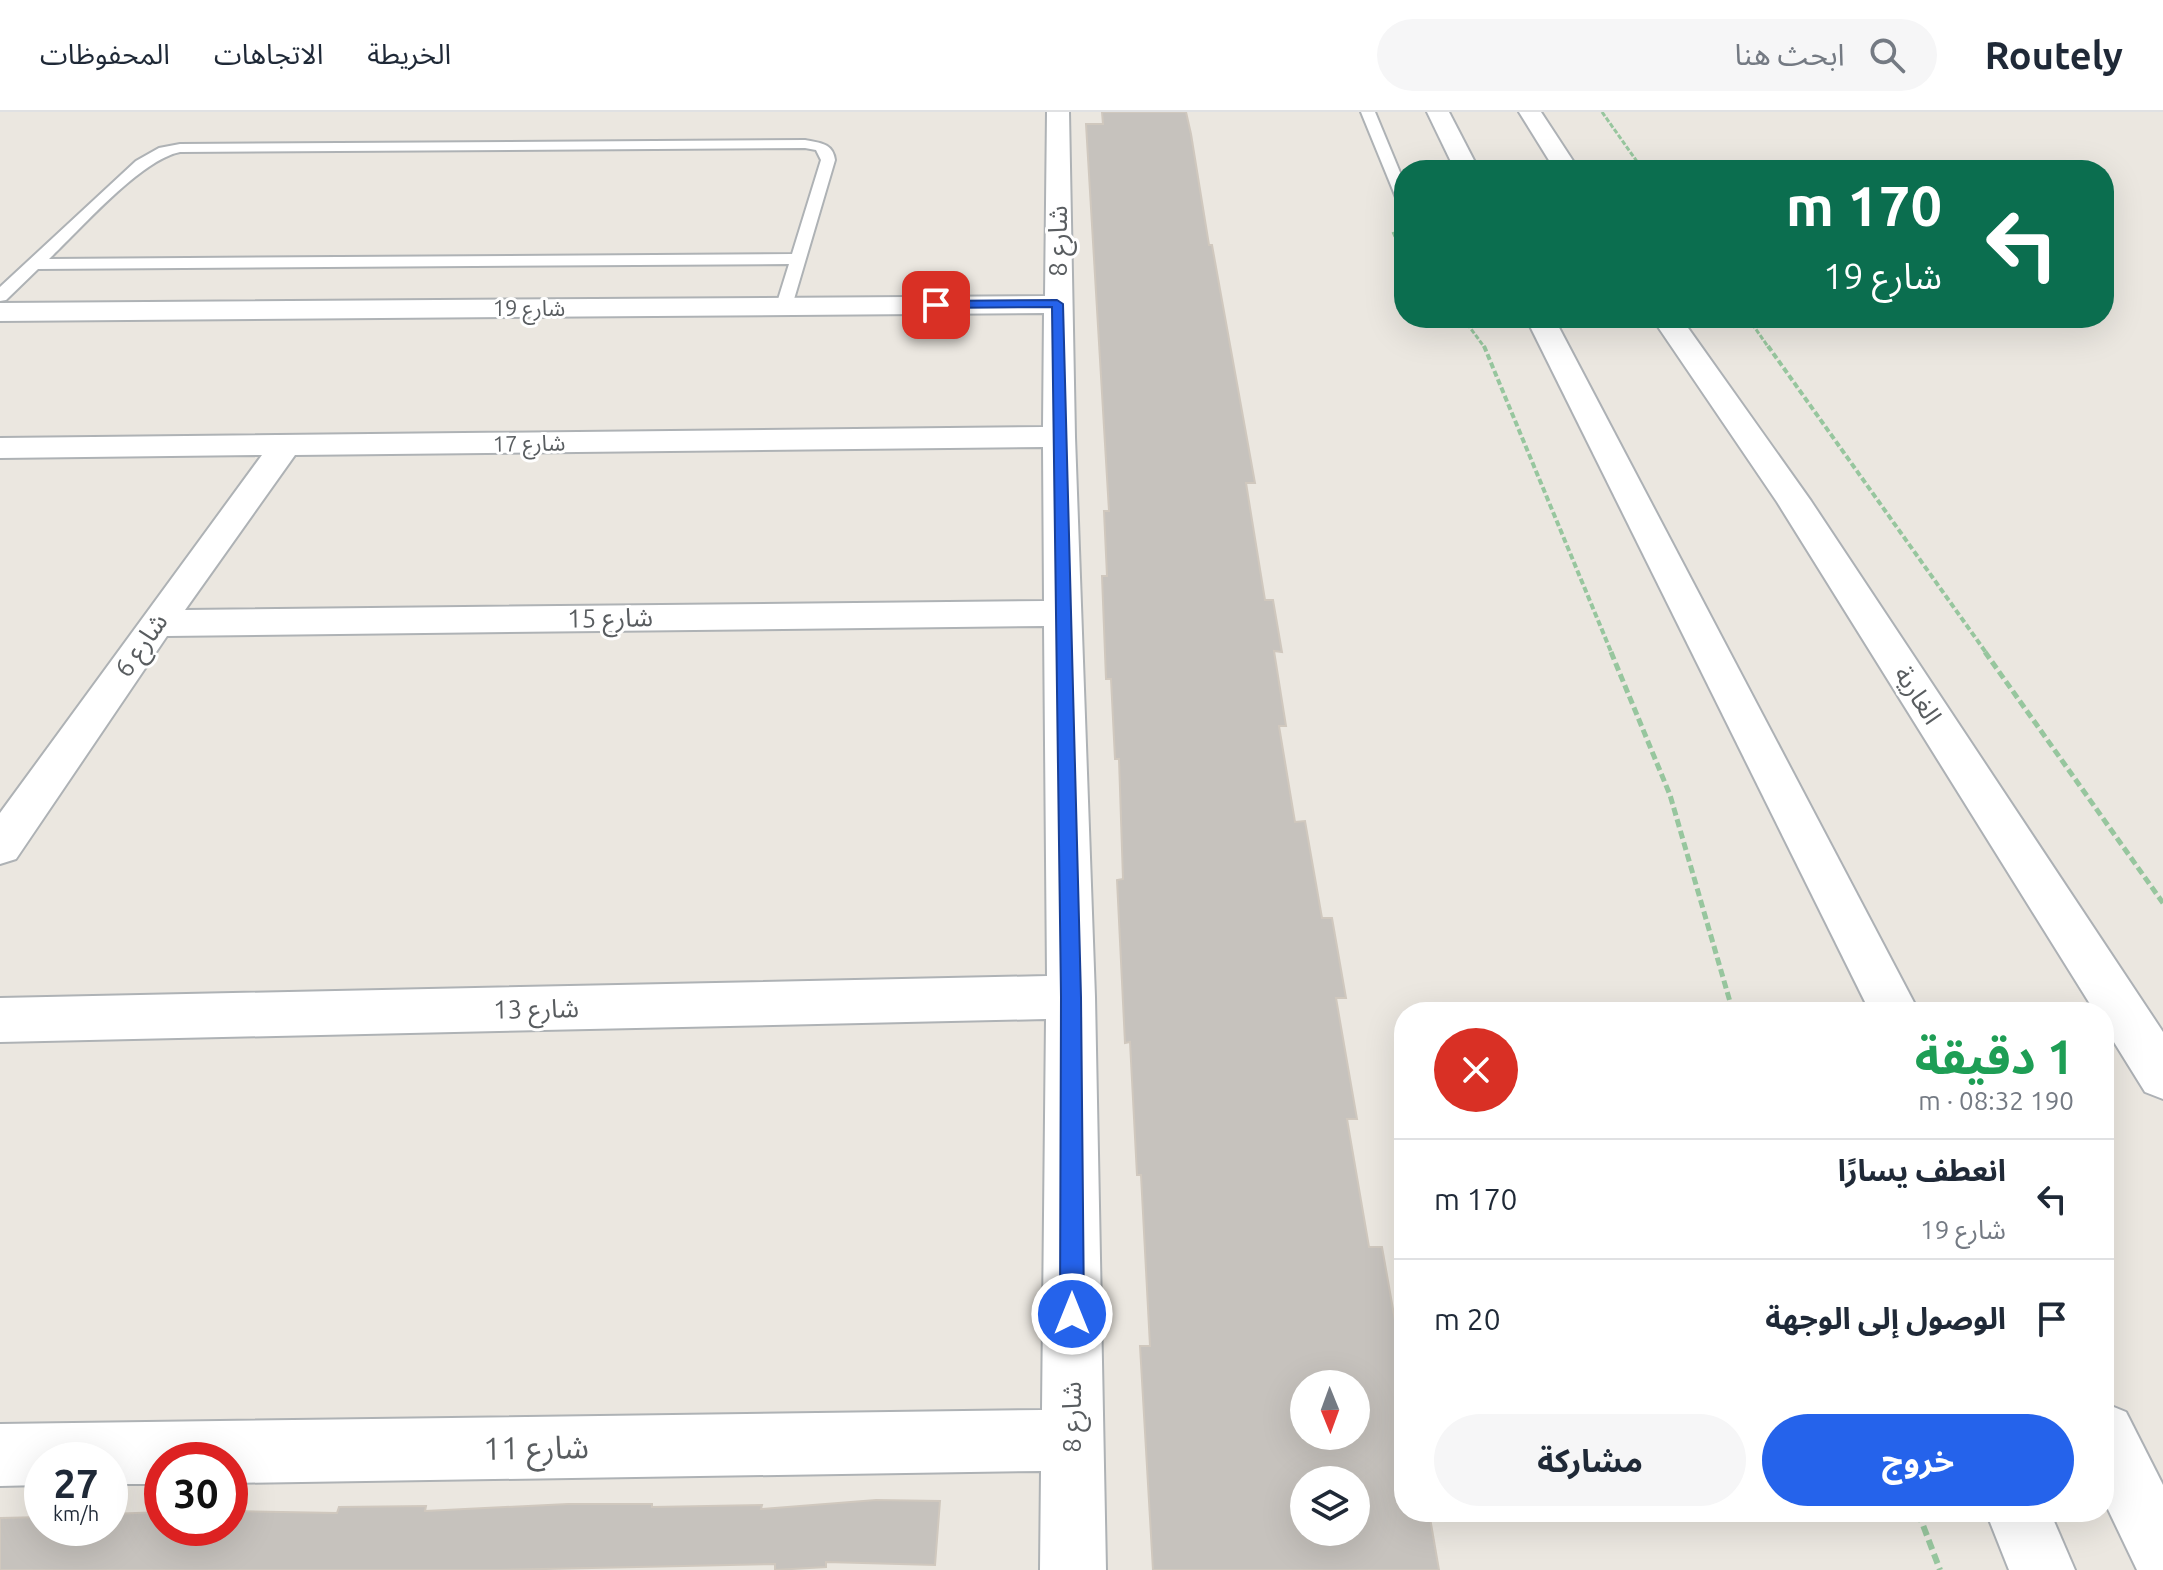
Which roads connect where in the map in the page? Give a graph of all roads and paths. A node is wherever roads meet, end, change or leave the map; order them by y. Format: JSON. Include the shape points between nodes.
{"nodes":[{"id":1,"x":1058,"y":112,"type":"edge"},
{"id":2,"x":1368,"y":112,"type":"edge"},
{"id":3,"x":1438,"y":112,"type":"edge"},
{"id":4,"x":1530,"y":112,"type":"edge"},
{"id":5,"x":1602,"y":112,"type":"edge"},
{"id":6,"x":1462,"y":160,"type":"edge"},
{"id":7,"x":1561,"y":160,"type":"edge"},
{"id":8,"x":1636,"y":160,"type":"edge"},
{"id":9,"x":1394,"y":176,"type":"edge"},
{"id":10,"x":798,"y":259,"type":"junction"},
{"id":11,"x":34,"y":264,"type":"junction"},
{"id":12,"x":0,"y":296,"type":"edge"},
{"id":13,"x":1057,"y":304,"type":"junction"},
{"id":14,"x":784,"y":306,"type":"junction"},
{"id":15,"x":0,"y":312,"type":"edge"},
{"id":16,"x":1472,"y":328,"type":"edge"},
{"id":17,"x":1539,"y":328,"type":"edge"},
{"id":18,"x":1673,"y":328,"type":"edge"},
{"id":19,"x":1755,"y":328,"type":"edge"},
{"id":20,"x":1059,"y":437,"type":"junction"},
{"id":21,"x":285,"y":446,"type":"junction"},
{"id":22,"x":0,"y":448,"type":"edge"},
{"id":23,"x":1064,"y":613,"type":"junction"},
{"id":24,"x":156,"y":623,"type":"junction"},
{"id":25,"x":0,"y":847,"type":"edge"},
{"id":26,"x":2163,"y":903,"type":"edge"},
{"id":27,"x":1071,"y":997,"type":"junction"},
{"id":28,"x":1730,"y":1002,"type":"edge"},
{"id":29,"x":1890,"y":1002,"type":"edge"},
{"id":30,"x":0,"y":1020,"type":"edge"},
{"id":31,"x":2157,"y":1062,"type":"edge"},
{"id":32,"x":1072,"y":1440,"type":"junction"},
{"id":33,"x":2114,"y":1454,"type":"edge"},
{"id":34,"x":0,"y":1455,"type":"edge"},
{"id":35,"x":1922,"y":1522,"type":"edge"},
{"id":36,"x":2022,"y":1522,"type":"edge"},
{"id":37,"x":2163,"y":1553,"type":"edge"},
{"id":38,"x":1073,"y":1570,"type":"edge"},
{"id":39,"x":1940,"y":1570,"type":"edge"},
{"id":40,"x":2042,"y":1570,"type":"edge"}],
"edges":[{"from":1,"to":13,"type":"street","name":"شارع 8"},
{"from":2,"to":9,"type":"lane"},
{"from":3,"to":6,"type":"street"},
{"from":4,"to":7,"type":"street"},
{"from":5,"to":8,"type":"path"},
{"from":10,"to":11,"type":"lane"},
{"from":10,"to":11,"type":"lane","via":[[828,160],[821,147],[787,143],[164,151],[141,164]]},
{"from":10,"to":14,"type":"lane"},
{"from":11,"to":12,"type":"lane"},
{"from":13,"to":14,"type":"street","name":"شارع 19"},
{"from":13,"to":20,"type":"street","name":"شارع 8"},
{"from":14,"to":15,"type":"street","name":"شارع 19"},
{"from":16,"to":28,"type":"path","via":[[1491,361],[1670,795]]},
{"from":17,"to":29,"type":"street"},
{"from":18,"to":31,"type":"street","name":"الغارية","via":[[1794,501]]},
{"from":19,"to":26,"type":"path"},
{"from":20,"to":21,"type":"street","name":"شارع 17"},
{"from":20,"to":23,"type":"street","name":"شارع 8"},
{"from":21,"to":22,"type":"street","name":"شارع 17"},
{"from":21,"to":24,"type":"street","name":"شارع 6"},
{"from":23,"to":24,"type":"street","name":"شارع 15"},
{"from":23,"to":27,"type":"street","name":"شارع 8"},
{"from":24,"to":25,"type":"street","name":"شارع 6"},
{"from":27,"to":30,"type":"street","name":"شارع 13"},
{"from":27,"to":32,"type":"street","name":"شارع 8"},
{"from":32,"to":34,"type":"street","name":"شارع 11"},
{"from":32,"to":38,"type":"street","name":"شارع 8"},
{"from":33,"to":37,"type":"street"},
{"from":35,"to":39,"type":"path"},
{"from":36,"to":40,"type":"street"}]}
